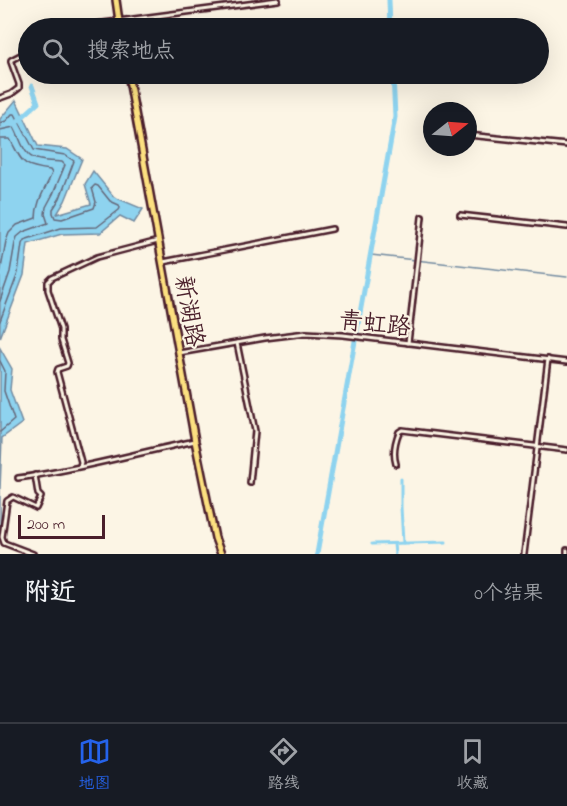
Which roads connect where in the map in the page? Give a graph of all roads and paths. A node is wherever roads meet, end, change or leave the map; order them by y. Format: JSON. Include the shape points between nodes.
{"nodes":[{"id":1,"x":116,"y":0,"type":"edge"},
{"id":2,"x":278,"y":0,"type":"edge"},
{"id":3,"x":119,"y":18,"type":"edge"},
{"id":4,"x":142,"y":18,"type":"edge"},
{"id":5,"x":18,"y":56,"type":"edge"},
{"id":6,"x":18,"y":81,"type":"edge"},
{"id":7,"x":19,"y":84,"type":"edge"},
{"id":8,"x":130,"y":84,"type":"edge"},
{"id":9,"x":0,"y":98,"type":"edge"},
{"id":10,"x":477,"y":136,"type":"edge"},
{"id":11,"x":567,"y":145,"type":"edge"},
{"id":12,"x":460,"y":215,"type":"dead end"},
{"id":13,"x":422,"y":217,"type":"dead end"},
{"id":14,"x":567,"y":227,"type":"edge"},
{"id":15,"x":332,"y":229,"type":"dead end"},
{"id":16,"x":159,"y":241,"type":"junction"},
{"id":17,"x":163,"y":262,"type":"junction"},
{"id":18,"x":237,"y":343,"type":"junction"},
{"id":19,"x":408,"y":343,"type":"junction"},
{"id":20,"x":179,"y":353,"type":"junction"},
{"id":21,"x":548,"y":359,"type":"junction"},
{"id":22,"x":567,"y":362,"type":"edge"},
{"id":23,"x":195,"y":441,"type":"junction"},
{"id":24,"x":537,"y":447,"type":"junction"},
{"id":25,"x":567,"y":450,"type":"edge"},
{"id":26,"x":396,"y":464,"type":"dead end"},
{"id":27,"x":80,"y":466,"type":"junction"},
{"id":28,"x":35,"y":476,"type":"junction"},
{"id":29,"x":18,"y":478,"type":"dead end"},
{"id":30,"x":250,"y":483,"type":"dead end"},
{"id":31,"x":33,"y":554,"type":"edge"},
{"id":32,"x":221,"y":554,"type":"edge"},
{"id":33,"x":524,"y":554,"type":"edge"}],
"edges":[{"from":1,"to":3,"type":"main road"},
{"from":2,"to":4,"type":"street"},
{"from":5,"to":6,"type":"street","via":[[11,60]]},
{"from":7,"to":9,"type":"street","via":[[11,94]]},
{"from":8,"to":16,"type":"main road","name":"新湖路"},
{"from":10,"to":11,"type":"street"},
{"from":12,"to":14,"type":"street"},
{"from":13,"to":19,"type":"street"},
{"from":15,"to":17,"type":"street"},
{"from":16,"to":17,"type":"main road","name":"新湖路"},
{"from":16,"to":27,"type":"street","via":[[97,257],[55,275],[48,282],[68,363],[57,372]]},
{"from":17,"to":20,"type":"main road","name":"新湖路"},
{"from":18,"to":19,"type":"street","name":"青虹路","via":[[306,333]]},
{"from":18,"to":20,"type":"street","name":"青虹路"},
{"from":18,"to":30,"type":"street","via":[[255,431]]},
{"from":19,"to":21,"type":"street","name":"青虹路"},
{"from":20,"to":23,"type":"main road","name":"新湖路"},
{"from":21,"to":22,"type":"street","name":"青虹路"},
{"from":21,"to":24,"type":"street"},
{"from":23,"to":27,"type":"street"},
{"from":23,"to":32,"type":"main road","name":"新湖路"},
{"from":24,"to":25,"type":"street"},
{"from":24,"to":26,"type":"street","via":[[402,430],[395,448]]},
{"from":24,"to":33,"type":"street"},
{"from":27,"to":28,"type":"street"},
{"from":28,"to":29,"type":"street"},
{"from":28,"to":31,"type":"street","via":[[41,497],[36,508],[13,497],[7,501],[2,537],[4,543]]}]}
